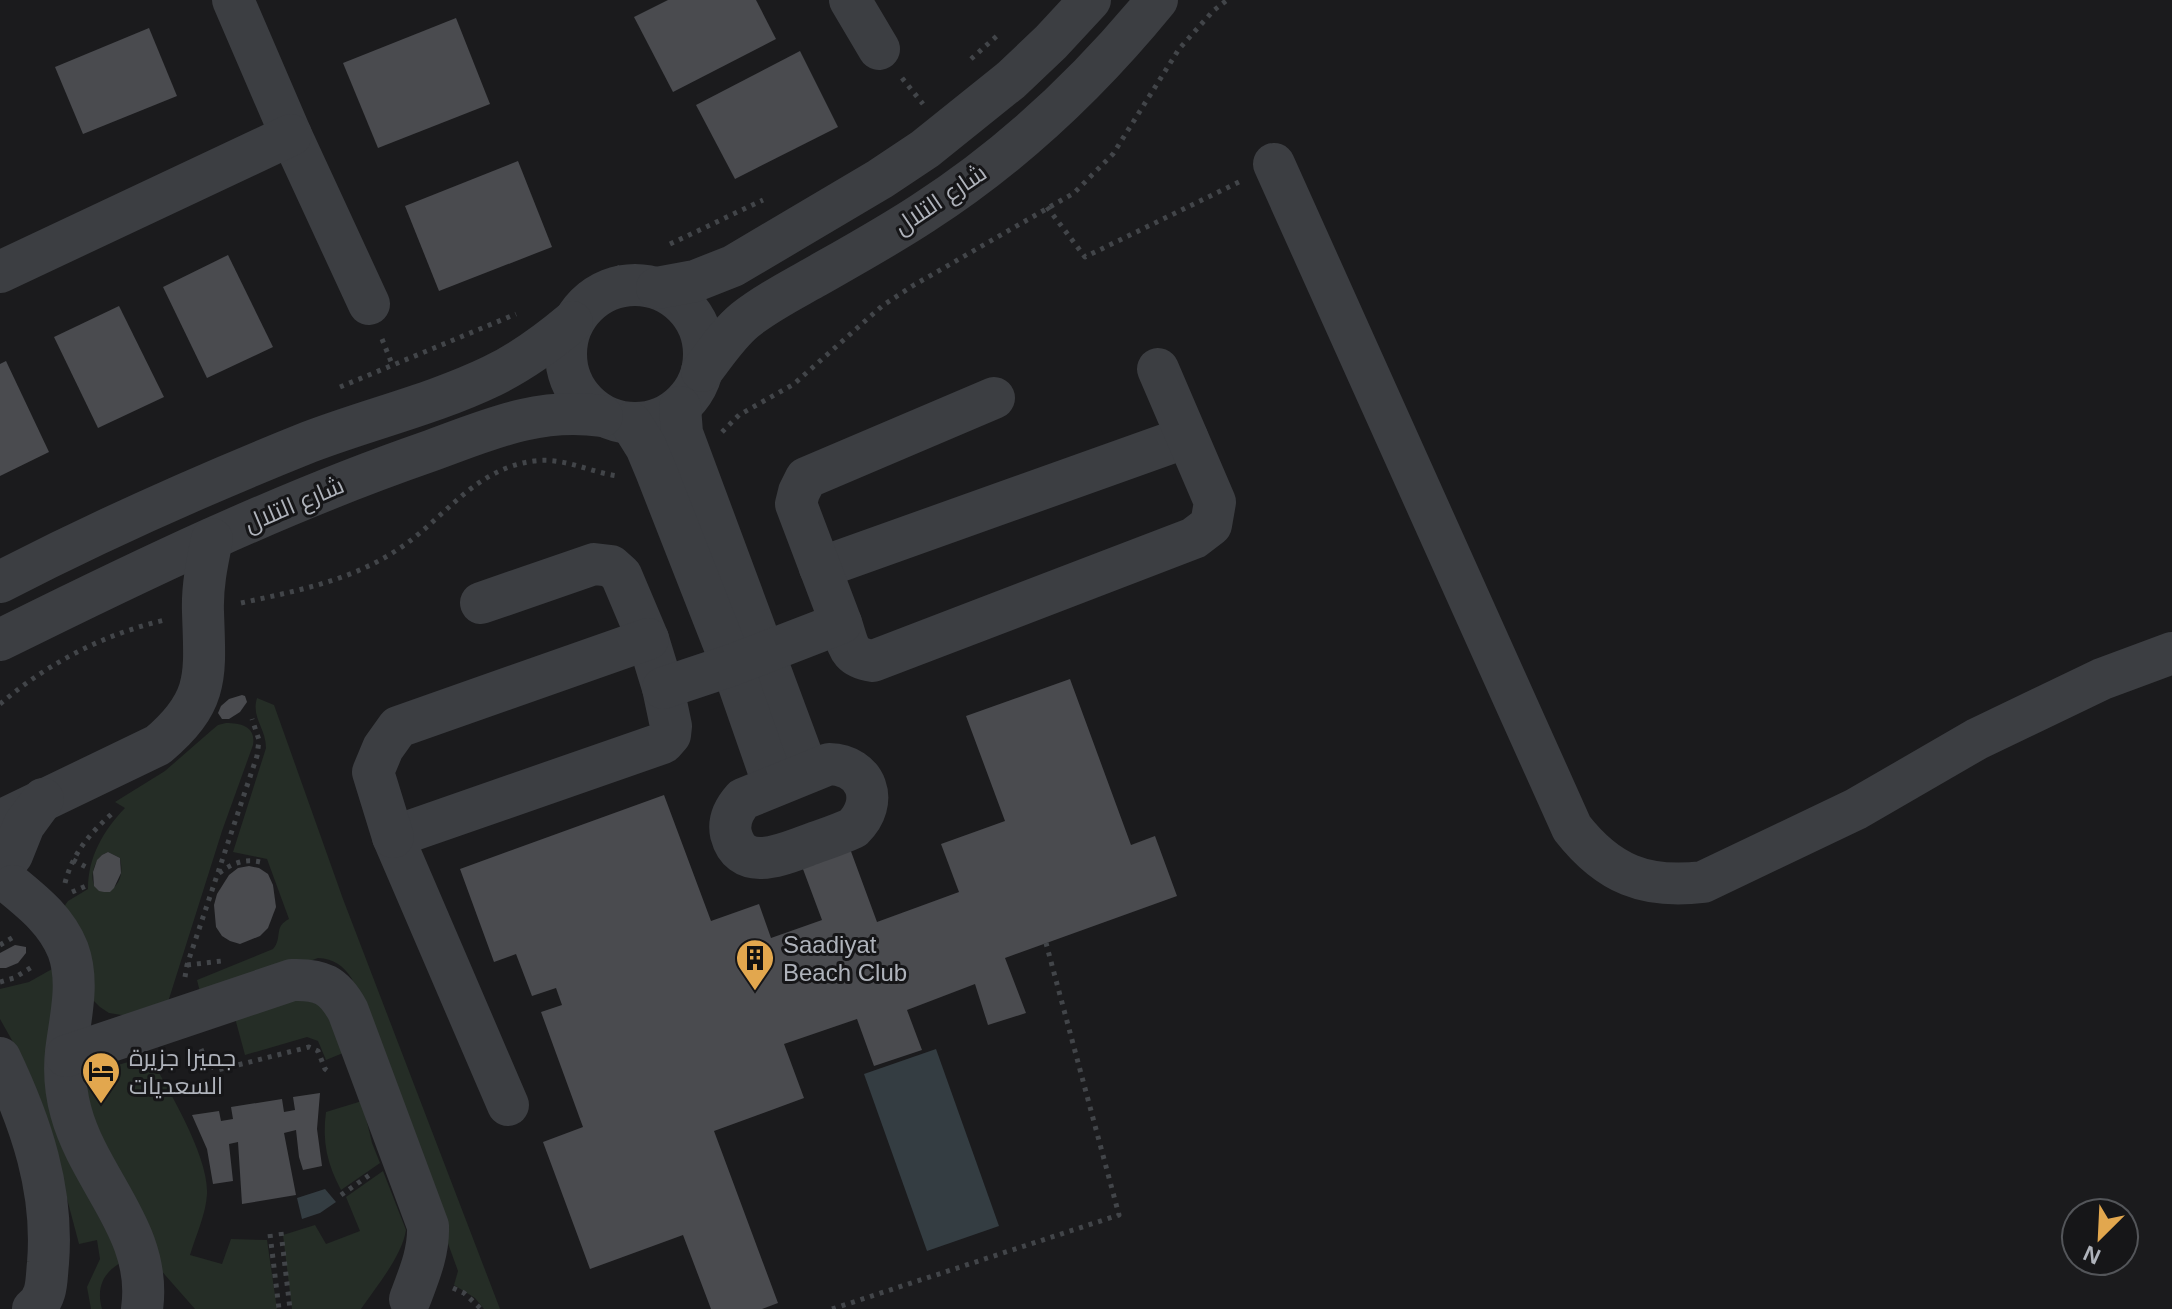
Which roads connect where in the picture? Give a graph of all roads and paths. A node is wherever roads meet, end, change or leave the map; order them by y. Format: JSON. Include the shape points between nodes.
{"nodes":[{"id":1,"x":233,"y":0,"type":"edge"},
{"id":2,"x":850,"y":0,"type":"edge"},
{"id":3,"x":1090,"y":0,"type":"edge"},
{"id":4,"x":1157,"y":0,"type":"edge"},
{"id":5,"x":1002,"y":31,"type":"dead end"},
{"id":6,"x":879,"y":49,"type":"dead end"},
{"id":7,"x":962,"y":67,"type":"dead end"},
{"id":8,"x":933,"y":95,"type":"dead end"},
{"id":9,"x":912,"y":114,"type":"dead end"},
{"id":10,"x":291,"y":135,"type":"junction"},
{"id":11,"x":1274,"y":164,"type":"joint"},
{"id":12,"x":767,"y":198,"type":"dead end"},
{"id":13,"x":1047,"y":207,"type":"dead end"},
{"id":14,"x":648,"y":267,"type":"junction"},
{"id":15,"x":0,"y":272,"type":"edge"},
{"id":16,"x":369,"y":304,"type":"dead end"},
{"id":17,"x":573,"y":306,"type":"junction"},
{"id":18,"x":516,"y":314,"type":"dead end"},
{"id":19,"x":1158,"y":369,"type":"dead end"},
{"id":20,"x":702,"y":371,"type":"junction"},
{"id":21,"x":329,"y":392,"type":"dead end"},
{"id":22,"x":994,"y":398,"type":"dead end"},
{"id":23,"x":680,"y":407,"type":"junction"},
{"id":24,"x":616,"y":419,"type":"junction"},
{"id":25,"x":1187,"y":437,"type":"junction"},
{"id":26,"x":212,"y":539,"type":"junction"},
{"id":27,"x":820,"y":568,"type":"junction"},
{"id":28,"x":144,"y":570,"type":"junction"},
{"id":29,"x":0,"y":582,"type":"edge"},
{"id":30,"x":481,"y":603,"type":"dead end"},
{"id":31,"x":841,"y":623,"type":"junction"},
{"id":32,"x":648,"y":639,"type":"junction"},
{"id":33,"x":0,"y":640,"type":"edge"},
{"id":34,"x":205,"y":640,"type":"junction"},
{"id":35,"x":2172,"y":653,"type":"edge"},
{"id":36,"x":748,"y":659,"type":"junction"},
{"id":37,"x":663,"y":688,"type":"junction"},
{"id":38,"x":252,"y":719,"type":"dead end"},
{"id":39,"x":791,"y":779,"type":"dead end"},
{"id":40,"x":115,"y":811,"type":"dead end"},
{"id":41,"x":393,"y":837,"type":"junction"},
{"id":42,"x":73,"y":860,"type":"junction"},
{"id":43,"x":264,"y":863,"type":"dead end"},
{"id":44,"x":88,"y":868,"type":"dead end"},
{"id":45,"x":18,"y":871,"type":"edge"},
{"id":46,"x":218,"y":873,"type":"junction"},
{"id":47,"x":1046,"y":943,"type":"dead end"},
{"id":48,"x":0,"y":945,"type":"edge"},
{"id":49,"x":192,"y":1013,"type":"junction"},
{"id":50,"x":66,"y":1056,"type":"junction"},
{"id":51,"x":0,"y":1058,"type":"edge"},
{"id":52,"x":368,"y":1062,"type":"junction"},
{"id":53,"x":508,"y":1105,"type":"dead end"},
{"id":54,"x":281,"y":1232,"type":"dead end"},
{"id":55,"x":270,"y":1234,"type":"dead end"},
{"id":56,"x":410,"y":1299,"type":"dead end"},
{"id":57,"x":33,"y":1309,"type":"edge"},
{"id":58,"x":142,"y":1309,"type":"edge"},
{"id":59,"x":279,"y":1309,"type":"edge"},
{"id":60,"x":290,"y":1309,"type":"edge"},
{"id":61,"x":832,"y":1309,"type":"edge"}],
"edges":[{"from":1,"to":10,"type":"street"},
{"from":2,"to":6,"type":"street"},
{"from":3,"to":14,"type":"street","name":"شارع التلال","via":[[1011,80],[880,179],[733,266],[695,281]]},
{"from":4,"to":20,"type":"street","name":"شارع التلال","via":[[1081,85],[979,174],[923,213],[772,300],[727,337]]},
{"from":5,"to":7,"type":"path"},
{"from":8,"to":9,"type":"path"},
{"from":10,"to":15,"type":"street"},
{"from":10,"to":16,"type":"street"},
{"from":11,"to":13,"type":"path","via":[[1085,257]]},
{"from":11,"to":35,"type":"street","via":[[1572,828],[1616,869],[1657,883],[1703,882],[1856,809],[1977,739],[2102,679]]},
{"from":12,"to":14,"type":"path"},
{"from":14,"to":17,"type":"path"},
{"from":14,"to":17,"type":"street","via":[[641,285],[608,289],[582,308]]},
{"from":14,"to":20,"type":"street","via":[[693,316],[703,342]]},
{"from":17,"to":24,"type":"street","via":[[566,339],[568,375],[588,405]]},
{"from":17,"to":29,"type":"street","name":"شارع التلال","via":[[521,360],[492,376],[241,469]]},
{"from":18,"to":21,"type":"path"},
{"from":19,"to":25,"type":"street"},
{"from":20,"to":23,"type":"street"},
{"from":22,"to":27,"type":"street","via":[[806,478],[796,504]]},
{"from":23,"to":24,"type":"street","via":[[648,422]]},
{"from":23,"to":36,"type":"street","via":[[682,433]]},
{"from":24,"to":26,"type":"street","name":"شارع التلال","via":[[558,413],[515,421],[343,482]]},
{"from":24,"to":36,"type":"street","via":[[646,447]]},
{"from":25,"to":27,"type":"street"},
{"from":25,"to":31,"type":"street","via":[[1215,502],[1211,525],[1194,538],[873,661],[851,652]]},
{"from":26,"to":28,"type":"street","name":"شارع التلال"},
{"from":26,"to":34,"type":"street","via":[[204,587]]},
{"from":27,"to":31,"type":"street"},
{"from":28,"to":33,"type":"street","name":"شارع التلال"},
{"from":28,"to":34,"type":"street","via":[[184,600]]},
{"from":30,"to":32,"type":"street","via":[[594,564],[611,566],[621,575]]},
{"from":31,"to":36,"type":"street"},
{"from":32,"to":37,"type":"street"},
{"from":32,"to":41,"type":"street","via":[[398,727],[373,772]]},
{"from":34,"to":45,"type":"street","via":[[201,687],[176,729],[158,745],[43,799]]},
{"from":36,"to":37,"type":"street"},
{"from":36,"to":39,"type":"street"},
{"from":37,"to":41,"type":"street","via":[[671,726],[663,743]]},
{"from":38,"to":46,"type":"path","via":[[259,748]]},
{"from":40,"to":42,"type":"path","via":[[87,837]]},
{"from":41,"to":53,"type":"street"},
{"from":42,"to":44,"type":"path"},
{"from":42,"to":45,"type":"path"},
{"from":43,"to":46,"type":"path","via":[[247,860]]},
{"from":45,"to":48,"type":"path","via":[[17,935]]},
{"from":45,"to":50,"type":"street","via":[[61,936],[73,968]]},
{"from":46,"to":49,"type":"path","via":[[186,973]]},
{"from":47,"to":61,"type":"path","via":[[1119,1215]]},
{"from":49,"to":50,"type":"street"},
{"from":49,"to":52,"type":"street","via":[[292,980],[310,979],[340,996]]},
{"from":49,"to":52,"type":"path","via":[[204,1060],[213,1069],[309,1047],[318,1051],[332,1073]]},
{"from":50,"to":58,"type":"street","via":[[66,1084],[80,1138],[139,1253]]},
{"from":51,"to":57,"type":"street","via":[[28,1121],[44,1180],[50,1242],[45,1292]]},
{"from":52,"to":56,"type":"street","via":[[428,1226],[426,1254]]},
{"from":54,"to":60,"type":"path"},
{"from":55,"to":59,"type":"path"}]}
